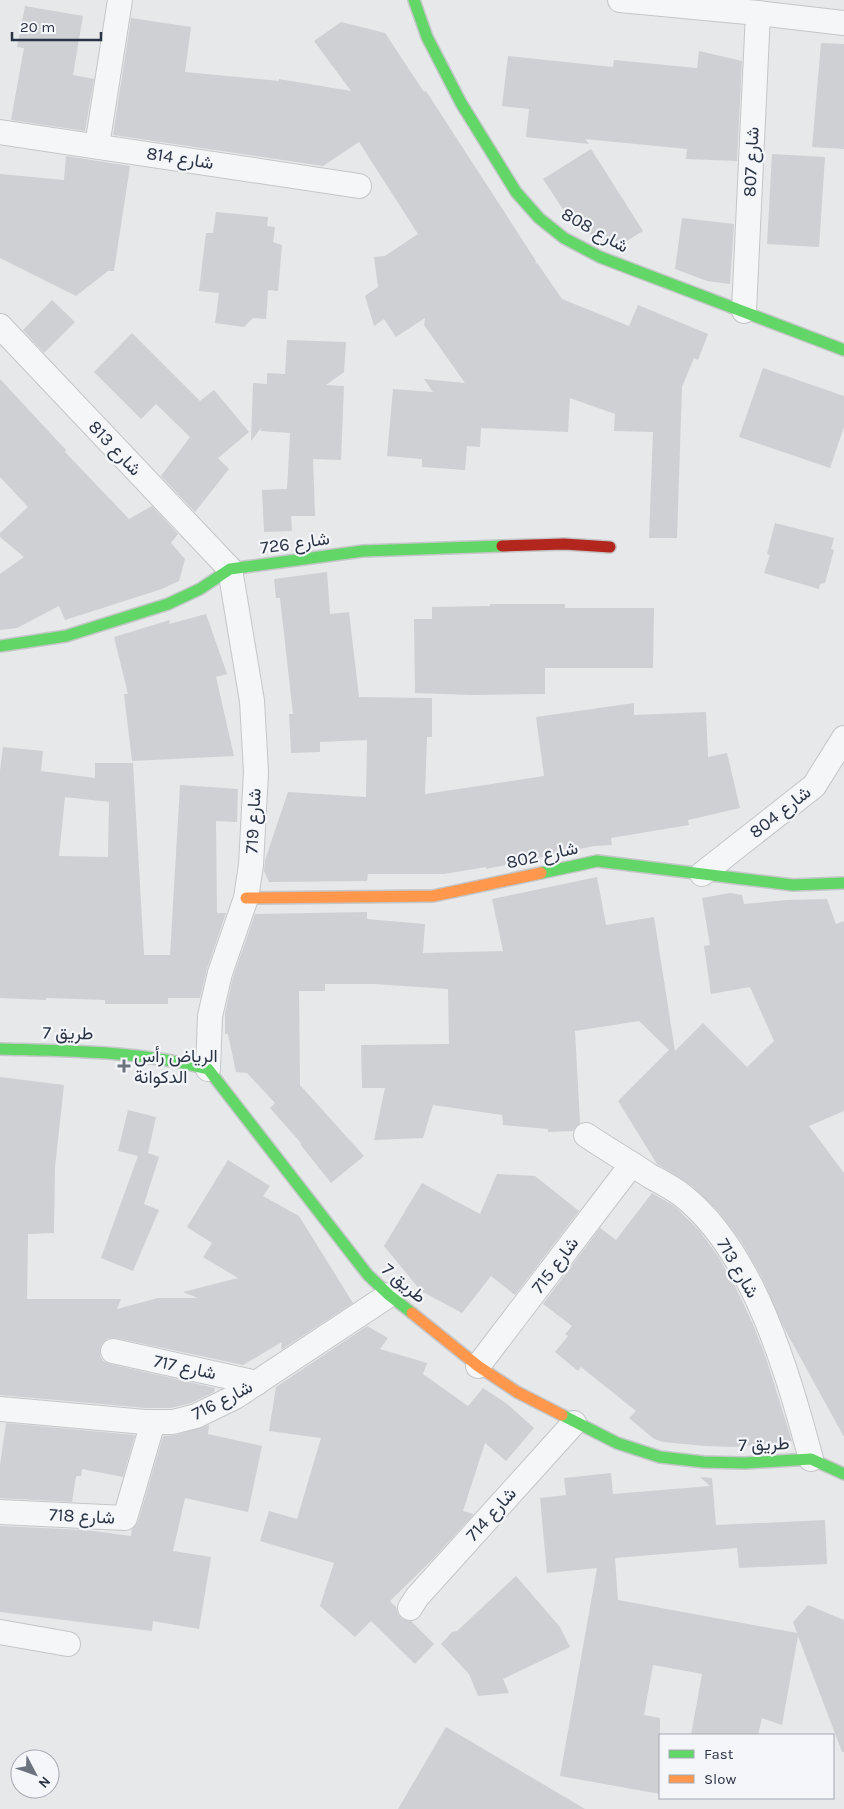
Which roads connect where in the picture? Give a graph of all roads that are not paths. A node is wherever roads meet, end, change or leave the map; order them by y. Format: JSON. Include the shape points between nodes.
{"nodes":[{"id":1,"x":120,"y":0,"type":"edge"},
{"id":2,"x":414,"y":0,"type":"edge"},
{"id":3,"x":620,"y":0,"type":"edge"},
{"id":4,"x":758,"y":13,"type":"junction"},
{"id":5,"x":844,"y":23,"type":"edge"},
{"id":6,"x":0,"y":132,"type":"edge"},
{"id":7,"x":97,"y":146,"type":"junction"},
{"id":8,"x":359,"y":186,"type":"dead end"},
{"id":9,"x":744,"y":311,"type":"junction"},
{"id":10,"x":0,"y":326,"type":"edge"},
{"id":11,"x":844,"y":350,"type":"edge"},
{"id":12,"x":610,"y":547,"type":"dead end"},
{"id":13,"x":230,"y":570,"type":"junction"},
{"id":14,"x":0,"y":646,"type":"edge"},
{"id":15,"x":844,"y":738,"type":"edge"},
{"id":16,"x":702,"y":874,"type":"junction"},
{"id":17,"x":844,"y":883,"type":"edge"},
{"id":18,"x":246,"y":898,"type":"junction"},
{"id":19,"x":0,"y":1049,"type":"edge"},
{"id":20,"x":208,"y":1069,"type":"junction"},
{"id":21,"x":586,"y":1135,"type":"dead end"},
{"id":22,"x":632,"y":1164,"type":"junction"},
{"id":23,"x":389,"y":1294,"type":"junction"},
{"id":24,"x":113,"y":1351,"type":"dead end"},
{"id":25,"x":478,"y":1366,"type":"junction"},
{"id":26,"x":257,"y":1382,"type":"junction"},
{"id":27,"x":0,"y":1409,"type":"edge"},
{"id":28,"x":153,"y":1422,"type":"junction"},
{"id":29,"x":574,"y":1422,"type":"junction"},
{"id":30,"x":811,"y":1459,"type":"junction"},
{"id":31,"x":844,"y":1474,"type":"edge"},
{"id":32,"x":0,"y":1512,"type":"edge"},
{"id":33,"x":410,"y":1608,"type":"dead end"},
{"id":34,"x":0,"y":1632,"type":"edge"},
{"id":35,"x":68,"y":1644,"type":"dead end"}],
"edges":[{"from":1,"to":7,"type":"street"},
{"from":2,"to":9,"type":"street","name":"شارع 808","via":[[427,37],[461,103],[516,192],[539,218],[564,238],[600,257]]},
{"from":3,"to":4,"type":"street"},
{"from":4,"to":5,"type":"street"},
{"from":4,"to":9,"type":"street","name":"شارع 807"},
{"from":6,"to":7,"type":"street","name":"شارع 814"},
{"from":7,"to":8,"type":"street","name":"شارع 814"},
{"from":9,"to":11,"type":"street","name":"شارع 808"},
{"from":10,"to":13,"type":"street","name":"شارع 813"},
{"from":12,"to":13,"type":"street","name":"شارع 726","via":[[564,544],[363,550]]},
{"from":13,"to":14,"type":"street","name":"شارع 726","via":[[168,604],[66,636]]},
{"from":13,"to":18,"type":"street","name":"شارع 719","via":[[252,701],[256,772]]},
{"from":15,"to":16,"type":"street","name":"شارع 804","via":[[814,786]]},
{"from":16,"to":17,"type":"street","name":"شارع 802","via":[[793,885]]},
{"from":16,"to":18,"type":"street","name":"شارع 802","via":[[597,861],[433,896]]},
{"from":18,"to":20,"type":"street","name":"شارع 719","via":[[214,998]]},
{"from":19,"to":20,"type":"street","name":"7 طريق","via":[[123,1052]]},
{"from":20,"to":23,"type":"street","name":"7 طريق","via":[[368,1275]]},
{"from":21,"to":22,"type":"street","name":"شارع 713"},
{"from":22,"to":25,"type":"street","name":"شارع 715"},
{"from":22,"to":30,"type":"street","name":"شارع 713","via":[[683,1196],[709,1221],[727,1245],[765,1316],[790,1384]]},
{"from":23,"to":25,"type":"street","name":"7 طريق"},
{"from":23,"to":26,"type":"street","name":"شارع 716"},
{"from":24,"to":26,"type":"street","name":"شارع 717"},
{"from":25,"to":29,"type":"street","name":"7 طريق","via":[[517,1392]]},
{"from":26,"to":28,"type":"street","name":"شارع 716","via":[[196,1416],[173,1422]]},
{"from":27,"to":28,"type":"street","name":"شارع 716"},
{"from":28,"to":32,"type":"street","name":"شارع 718","via":[[125,1518]]},
{"from":29,"to":30,"type":"street","name":"7 طريق","via":[[617,1443],[660,1457],[745,1463]]},
{"from":29,"to":33,"type":"street","name":"شارع 714"},
{"from":30,"to":31,"type":"street","name":"7 طريق"},
{"from":34,"to":35,"type":"street"}]}
